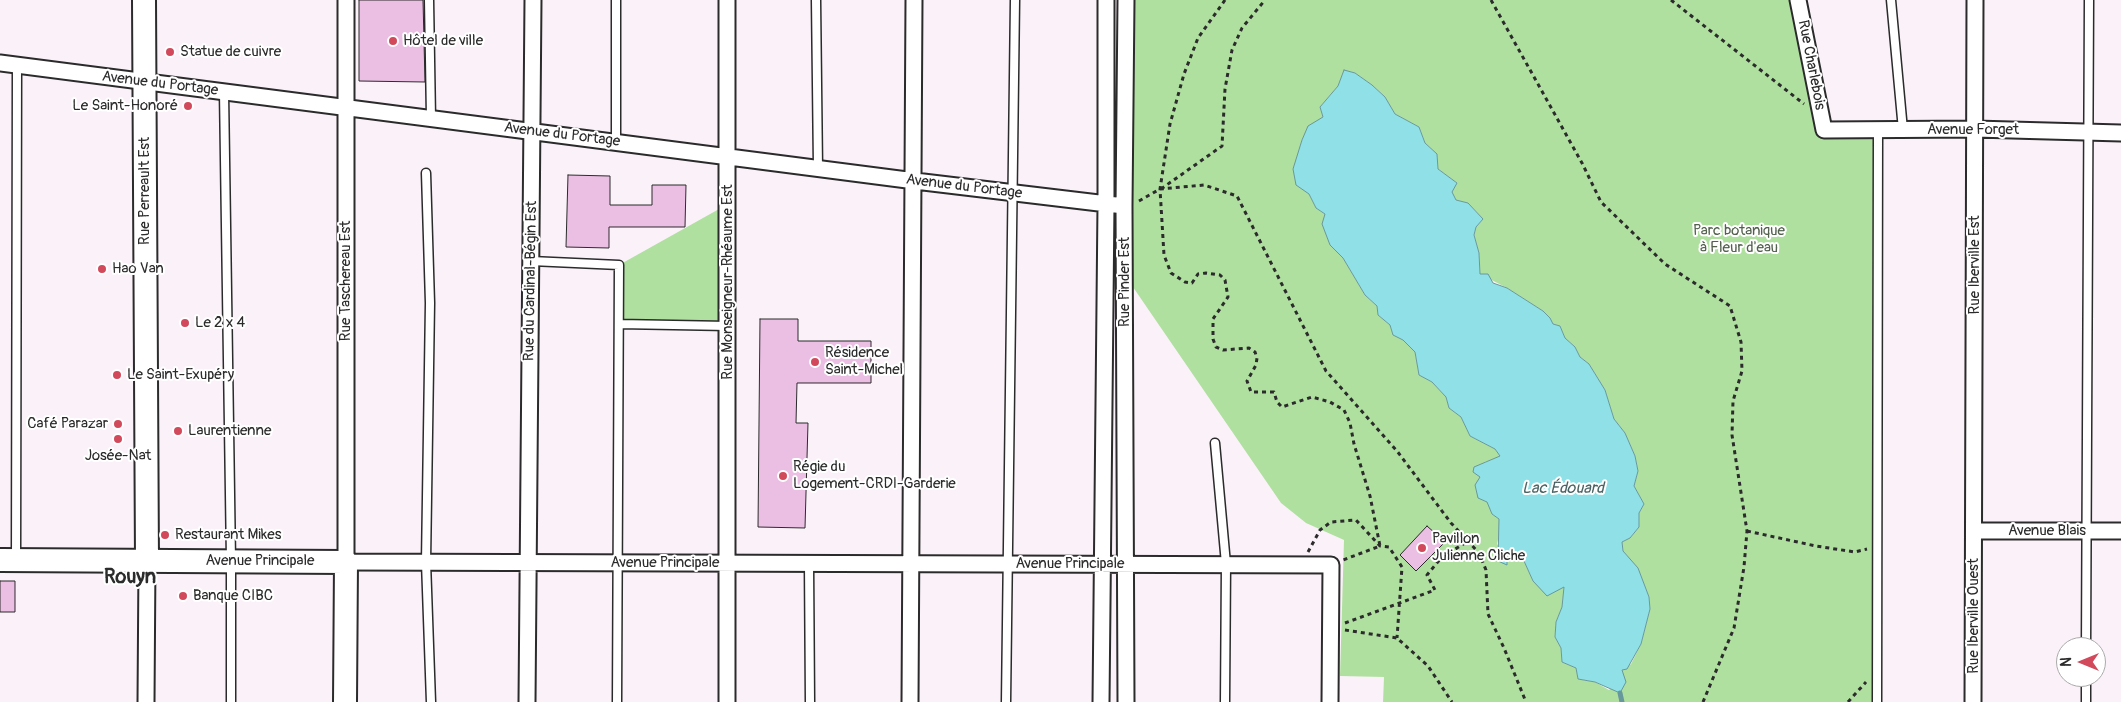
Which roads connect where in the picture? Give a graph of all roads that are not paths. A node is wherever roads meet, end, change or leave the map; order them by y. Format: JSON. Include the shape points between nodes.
{"nodes":[{"id":1,"x":144,"y":0,"type":"edge"},
{"id":2,"x":346,"y":0,"type":"edge"},
{"id":3,"x":429,"y":0,"type":"edge"},
{"id":4,"x":533,"y":0,"type":"edge"},
{"id":5,"x":616,"y":0,"type":"edge"},
{"id":6,"x":727,"y":0,"type":"edge"},
{"id":7,"x":816,"y":0,"type":"edge"},
{"id":8,"x":914,"y":0,"type":"edge"},
{"id":9,"x":1015,"y":0,"type":"edge"},
{"id":10,"x":1106,"y":0,"type":"edge"},
{"id":11,"x":1126,"y":0,"type":"edge"},
{"id":12,"x":1798,"y":0,"type":"edge"},
{"id":13,"x":1891,"y":0,"type":"edge"},
{"id":14,"x":1976,"y":0,"type":"edge"},
{"id":15,"x":2089,"y":0,"type":"edge"},
{"id":16,"x":0,"y":63,"type":"edge"},
{"id":17,"x":17,"y":65,"type":"junction"},
{"id":18,"x":145,"y":82,"type":"junction"},
{"id":19,"x":224,"y":92,"type":"junction"},
{"id":20,"x":346,"y":107,"type":"junction"},
{"id":21,"x":430,"y":118,"type":"junction"},
{"id":22,"x":1975,"y":129,"type":"junction"},
{"id":23,"x":1824,"y":130,"type":"joint"},
{"id":24,"x":1878,"y":130,"type":"junction"},
{"id":25,"x":1903,"y":130,"type":"junction"},
{"id":26,"x":532,"y":131,"type":"junction"},
{"id":27,"x":2088,"y":132,"type":"junction"},
{"id":28,"x":2121,"y":133,"type":"edge"},
{"id":29,"x":616,"y":142,"type":"junction"},
{"id":30,"x":728,"y":156,"type":"junction"},
{"id":31,"x":818,"y":168,"type":"junction"},
{"id":32,"x":426,"y":173,"type":"dead end"},
{"id":33,"x":914,"y":181,"type":"junction"},
{"id":34,"x":1014,"y":192,"type":"junction"},
{"id":35,"x":1106,"y":204,"type":"junction"},
{"id":36,"x":1124,"y":206,"type":"junction"},
{"id":37,"x":531,"y":261,"type":"junction"},
{"id":38,"x":619,"y":324,"type":"junction"},
{"id":39,"x":728,"y":326,"type":"junction"},
{"id":40,"x":1215,"y":443,"type":"dead end"},
{"id":41,"x":1974,"y":531,"type":"junction"},
{"id":42,"x":2086,"y":531,"type":"junction"},
{"id":43,"x":2121,"y":531,"type":"edge"},
{"id":44,"x":8,"y":560,"type":"edge"},
{"id":45,"x":147,"y":561,"type":"junction"},
{"id":46,"x":231,"y":561,"type":"junction"},
{"id":47,"x":346,"y":562,"type":"junction"},
{"id":48,"x":426,"y":562,"type":"junction"},
{"id":49,"x":528,"y":562,"type":"junction"},
{"id":50,"x":616,"y":563,"type":"junction"},
{"id":51,"x":729,"y":563,"type":"junction"},
{"id":52,"x":809,"y":564,"type":"junction"},
{"id":53,"x":912,"y":564,"type":"junction"},
{"id":54,"x":1006,"y":564,"type":"junction"},
{"id":55,"x":1102,"y":564,"type":"junction"},
{"id":56,"x":1127,"y":564,"type":"junction"},
{"id":57,"x":1226,"y":564,"type":"junction"},
{"id":58,"x":2086,"y":637,"type":"edge"},
{"id":59,"x":2086,"y":687,"type":"edge"},
{"id":60,"x":146,"y":702,"type":"edge"},
{"id":61,"x":231,"y":702,"type":"edge"},
{"id":62,"x":345,"y":702,"type":"edge"},
{"id":63,"x":431,"y":702,"type":"edge"},
{"id":64,"x":527,"y":702,"type":"edge"},
{"id":65,"x":617,"y":702,"type":"edge"},
{"id":66,"x":727,"y":702,"type":"edge"},
{"id":67,"x":810,"y":702,"type":"edge"},
{"id":68,"x":910,"y":702,"type":"edge"},
{"id":69,"x":1006,"y":702,"type":"edge"},
{"id":70,"x":1101,"y":702,"type":"edge"},
{"id":71,"x":1126,"y":702,"type":"edge"},
{"id":72,"x":1225,"y":702,"type":"edge"},
{"id":73,"x":1330,"y":702,"type":"edge"},
{"id":74,"x":1877,"y":702,"type":"edge"},
{"id":75,"x":1973,"y":702,"type":"edge"},
{"id":76,"x":2086,"y":702,"type":"edge"}],
"edges":[{"from":1,"to":18,"type":"street","name":"Rue Perreault Est"},
{"from":2,"to":20,"type":"street","name":"Rue Taschereau Est"},
{"from":3,"to":21,"type":"lane"},
{"from":4,"to":26,"type":"street","name":"Rue du Cardinal-Bégin Est"},
{"from":5,"to":29,"type":"lane"},
{"from":6,"to":30,"type":"street","name":"Rue Monseigneur-Rhéaume Est"},
{"from":7,"to":31,"type":"lane"},
{"from":8,"to":33,"type":"street"},
{"from":9,"to":34,"type":"lane"},
{"from":10,"to":35,"type":"street","name":"Rue Pinder Est"},
{"from":11,"to":36,"type":"street","name":"Rue Pinder Est"},
{"from":12,"to":23,"type":"street","name":"Rue Charlebois"},
{"from":13,"to":25,"type":"lane"},
{"from":14,"to":22,"type":"street","name":"Rue Iberville Est"},
{"from":15,"to":27,"type":"lane"},
{"from":16,"to":17,"type":"street","name":"Avenue du Portage"},
{"from":17,"to":18,"type":"street","name":"Avenue du Portage"},
{"from":17,"to":44,"type":"lane"},
{"from":18,"to":19,"type":"street","name":"Avenue du Portage"},
{"from":18,"to":45,"type":"street","name":"Rue Perreault Est"},
{"from":19,"to":20,"type":"street","name":"Avenue du Portage"},
{"from":19,"to":46,"type":"lane"},
{"from":20,"to":21,"type":"street","name":"Avenue du Portage"},
{"from":20,"to":47,"type":"street","name":"Rue Taschereau Est"},
{"from":21,"to":26,"type":"street","name":"Avenue du Portage"},
{"from":22,"to":25,"type":"street","name":"Avenue Forget"},
{"from":22,"to":27,"type":"street","name":"Avenue Forget"},
{"from":22,"to":41,"type":"street","name":"Rue Iberville Est"},
{"from":23,"to":24,"type":"street","name":"Avenue Forget"},
{"from":24,"to":25,"type":"street","name":"Avenue Forget"},
{"from":24,"to":74,"type":"lane"},
{"from":26,"to":29,"type":"street","name":"Avenue du Portage"},
{"from":26,"to":37,"type":"street","name":"Rue du Cardinal-Bégin Est"},
{"from":27,"to":28,"type":"street","name":"Avenue Forget"},
{"from":27,"to":42,"type":"lane"},
{"from":29,"to":30,"type":"street","name":"Avenue du Portage"},
{"from":30,"to":31,"type":"street","name":"Avenue du Portage"},
{"from":30,"to":39,"type":"street","name":"Rue Monseigneur-Rhéaume Est"},
{"from":31,"to":33,"type":"street","name":"Avenue du Portage"},
{"from":32,"to":48,"type":"lane","via":[[430,303]]},
{"from":33,"to":34,"type":"street","name":"Avenue du Portage"},
{"from":33,"to":53,"type":"street"},
{"from":34,"to":35,"type":"street","name":"Avenue du Portage"},
{"from":34,"to":54,"type":"lane"},
{"from":35,"to":36,"type":"street","name":"Avenue du Portage"},
{"from":35,"to":55,"type":"street","name":"Rue Pinder Est"},
{"from":36,"to":56,"type":"street","name":"Rue Pinder Est"},
{"from":37,"to":38,"type":"lane","via":[[619,264]]},
{"from":37,"to":49,"type":"street","name":"Rue du Cardinal-Bégin Est"},
{"from":38,"to":39,"type":"lane"},
{"from":38,"to":50,"type":"lane"},
{"from":39,"to":51,"type":"street","name":"Rue Monseigneur-Rhéaume Est"},
{"from":40,"to":57,"type":"lane"},
{"from":41,"to":42,"type":"street","name":"Avenue Blais"},
{"from":41,"to":75,"type":"street","name":"Rue Iberville Ouest"},
{"from":42,"to":43,"type":"street","name":"Avenue Blais"},
{"from":42,"to":58,"type":"lane"},
{"from":44,"to":45,"type":"street","name":"Avenue Principale"},
{"from":45,"to":46,"type":"street","name":"Avenue Principale"},
{"from":45,"to":60,"type":"street"},
{"from":46,"to":47,"type":"street","name":"Avenue Principale"},
{"from":46,"to":61,"type":"lane"},
{"from":47,"to":48,"type":"street","name":"Avenue Principale"},
{"from":47,"to":62,"type":"street"},
{"from":48,"to":49,"type":"street","name":"Avenue Principale"},
{"from":48,"to":63,"type":"lane"},
{"from":49,"to":50,"type":"street","name":"Avenue Principale"},
{"from":49,"to":64,"type":"street","name":"Rue du Cardinal-Bégin Est"},
{"from":50,"to":51,"type":"street","name":"Avenue Principale"},
{"from":50,"to":65,"type":"lane"},
{"from":51,"to":52,"type":"street","name":"Avenue Principale"},
{"from":51,"to":66,"type":"street","name":"Rue Monseigneur-Rhéaume Est"},
{"from":52,"to":53,"type":"street","name":"Avenue Principale"},
{"from":52,"to":67,"type":"lane"},
{"from":53,"to":54,"type":"street","name":"Avenue Principale"},
{"from":53,"to":68,"type":"street"},
{"from":54,"to":55,"type":"street","name":"Avenue Principale"},
{"from":54,"to":69,"type":"lane"},
{"from":55,"to":56,"type":"street","name":"Avenue Principale"},
{"from":55,"to":70,"type":"street","name":"Rue Pinder Est"},
{"from":56,"to":57,"type":"street","name":"Avenue Principale"},
{"from":56,"to":71,"type":"street","name":"Rue Pinder Est"},
{"from":57,"to":72,"type":"lane"},
{"from":57,"to":73,"type":"street","name":"Avenue Principale","via":[[1331,565]]},
{"from":59,"to":76,"type":"lane"}]}
